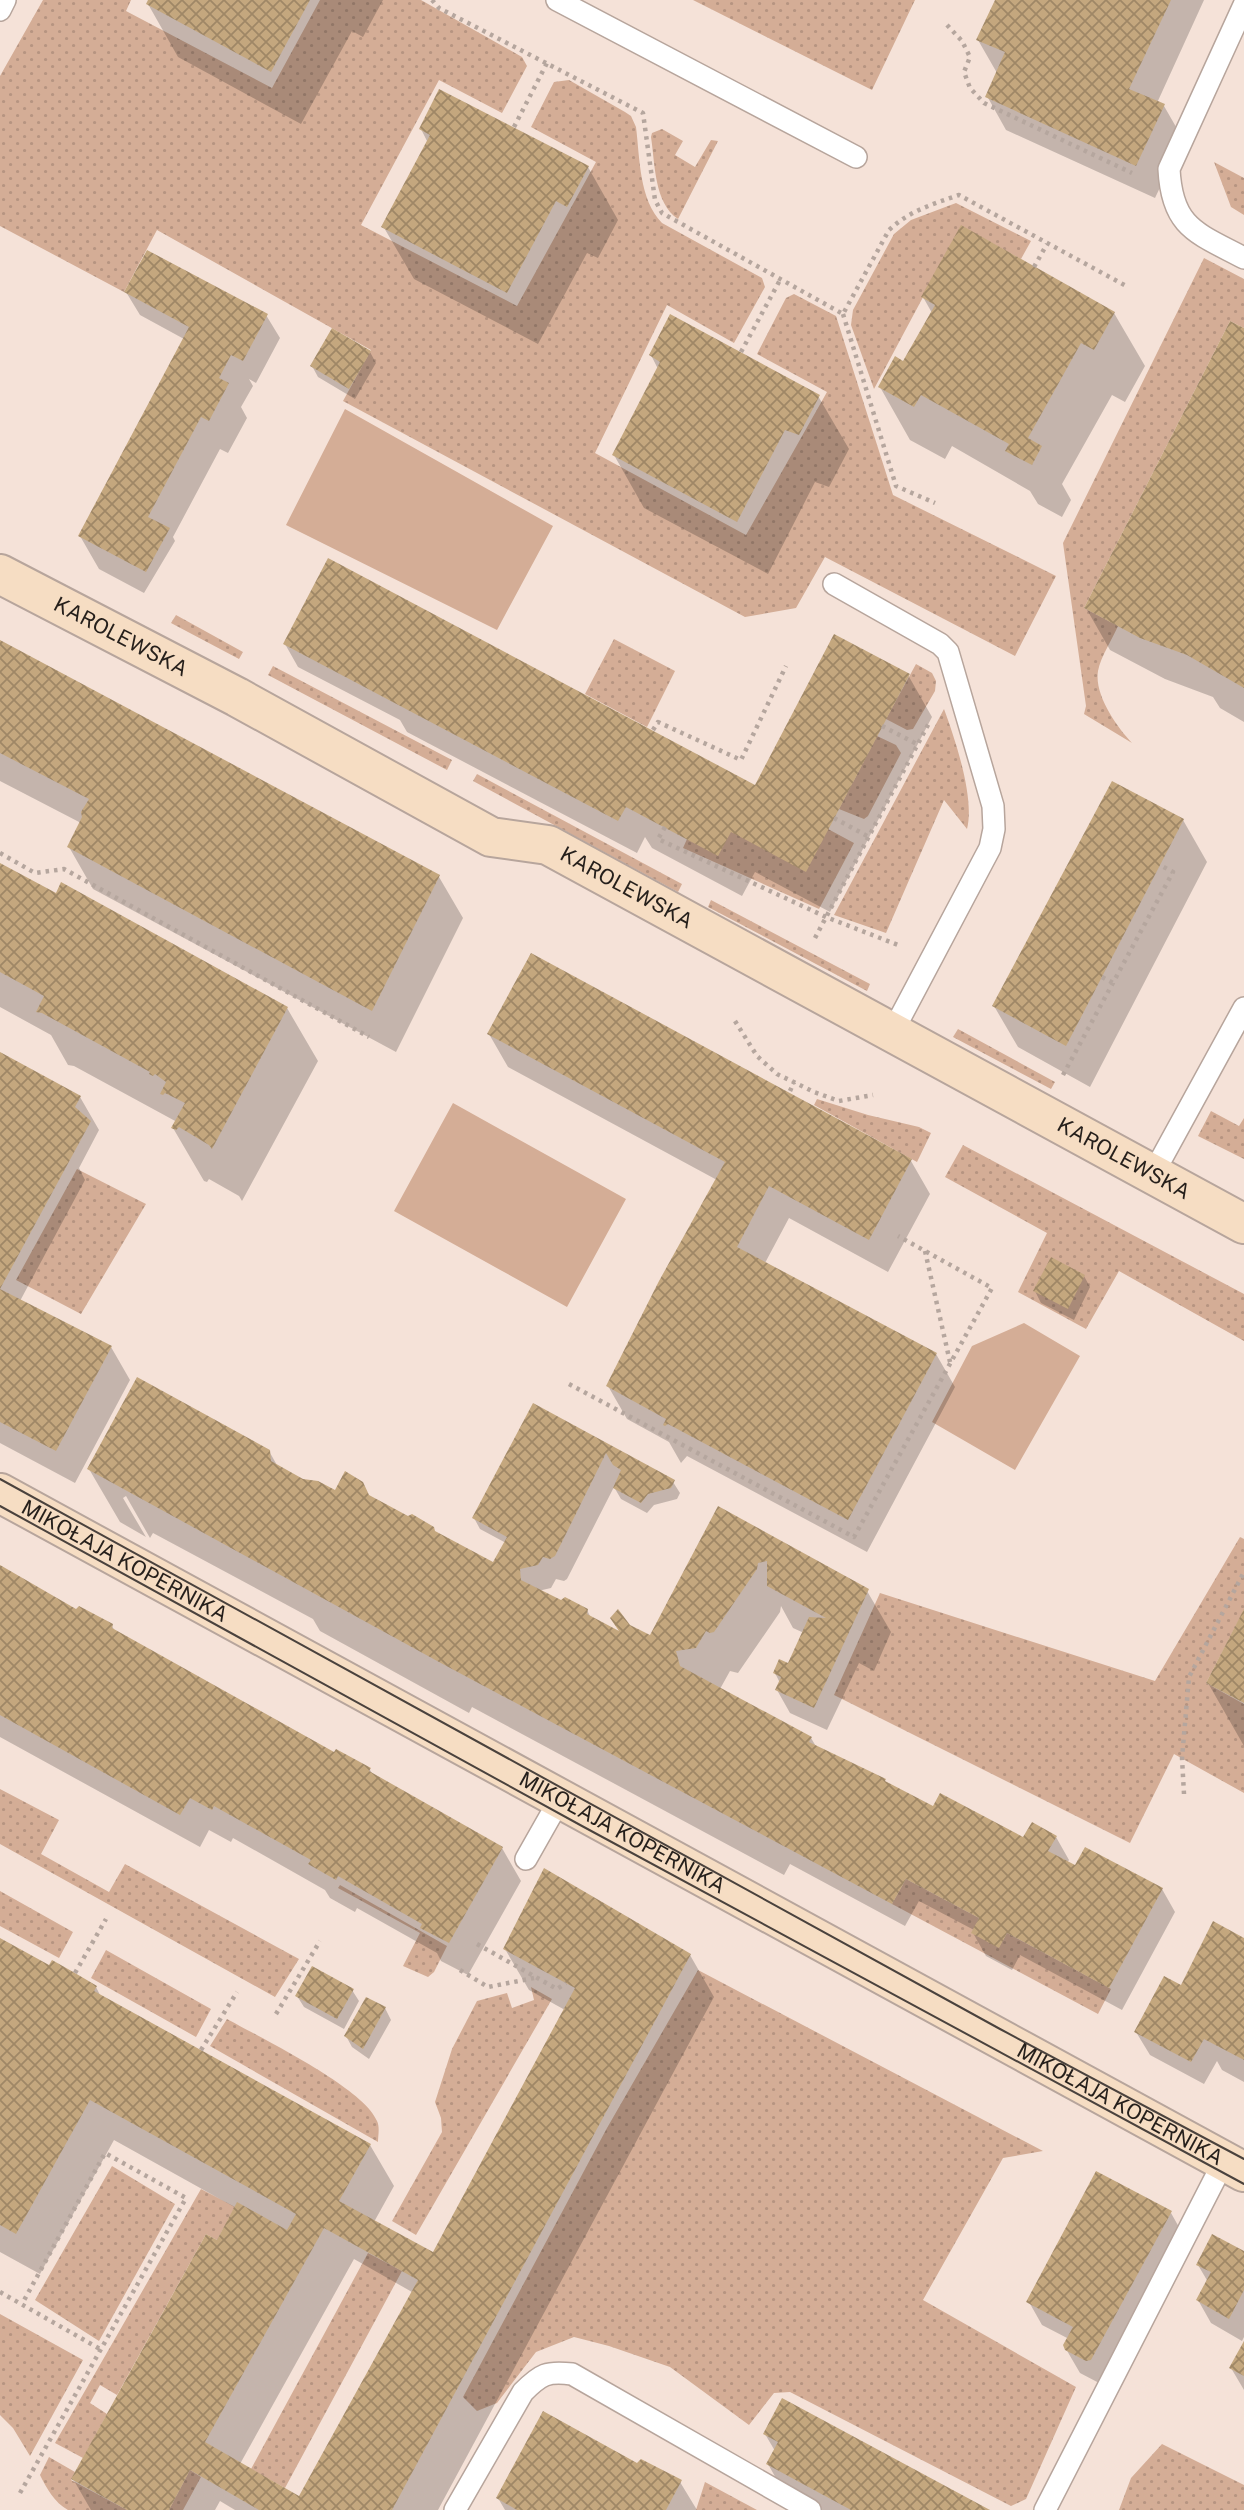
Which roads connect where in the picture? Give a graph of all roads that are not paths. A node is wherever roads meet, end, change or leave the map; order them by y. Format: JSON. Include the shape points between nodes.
{"nodes":[{"id":1,"x":5,"y":0,"type":"edge"},
{"id":2,"x":557,"y":0,"type":"edge"},
{"id":3,"x":1244,"y":5,"type":"edge"},
{"id":4,"x":0,"y":10,"type":"edge"},
{"id":5,"x":856,"y":157,"type":"dead end"},
{"id":6,"x":1244,"y":258,"type":"edge"},
{"id":7,"x":0,"y":574,"type":"edge"},
{"id":8,"x":834,"y":584,"type":"dead end"},
{"id":9,"x":1244,"y":1008,"type":"edge"},
{"id":10,"x":892,"y":1033,"type":"junction"},
{"id":11,"x":1153,"y":1174,"type":"junction"},
{"id":12,"x":1244,"y":1224,"type":"edge"},
{"id":13,"x":0,"y":1493,"type":"edge"},
{"id":14,"x":560,"y":1799,"type":"junction"},
{"id":15,"x":526,"y":1859,"type":"dead end"},
{"id":16,"x":1234,"y":2166,"type":"edge"},
{"id":17,"x":455,"y":2510,"type":"edge"},
{"id":18,"x":810,"y":2510,"type":"edge"},
{"id":19,"x":1045,"y":2510,"type":"edge"}],
"edges":[{"from":1,"to":4,"type":"lane"},
{"from":2,"to":5,"type":"lane"},
{"from":3,"to":6,"type":"lane","via":[[1169,169],[1177,212],[1194,232]]},
{"from":7,"to":10,"type":"street","name":"KAROLEWSKA","via":[[491,837],[548,845]]},
{"from":8,"to":10,"type":"lane","via":[[948,652],[993,806],[990,848]]},
{"from":9,"to":11,"type":"lane"},
{"from":10,"to":11,"type":"street","name":"KAROLEWSKA"},
{"from":11,"to":12,"type":"street","name":"KAROLEWSKA"},
{"from":13,"to":14,"type":"street","name":"MIKOŁAJA KOPERNIKA"},
{"from":14,"to":15,"type":"lane"},
{"from":14,"to":16,"type":"street","name":"MIKOŁAJA KOPERNIKA"},
{"from":16,"to":19,"type":"lane"},
{"from":17,"to":18,"type":"lane","via":[[523,2392],[551,2371],[572,2374]]}]}
